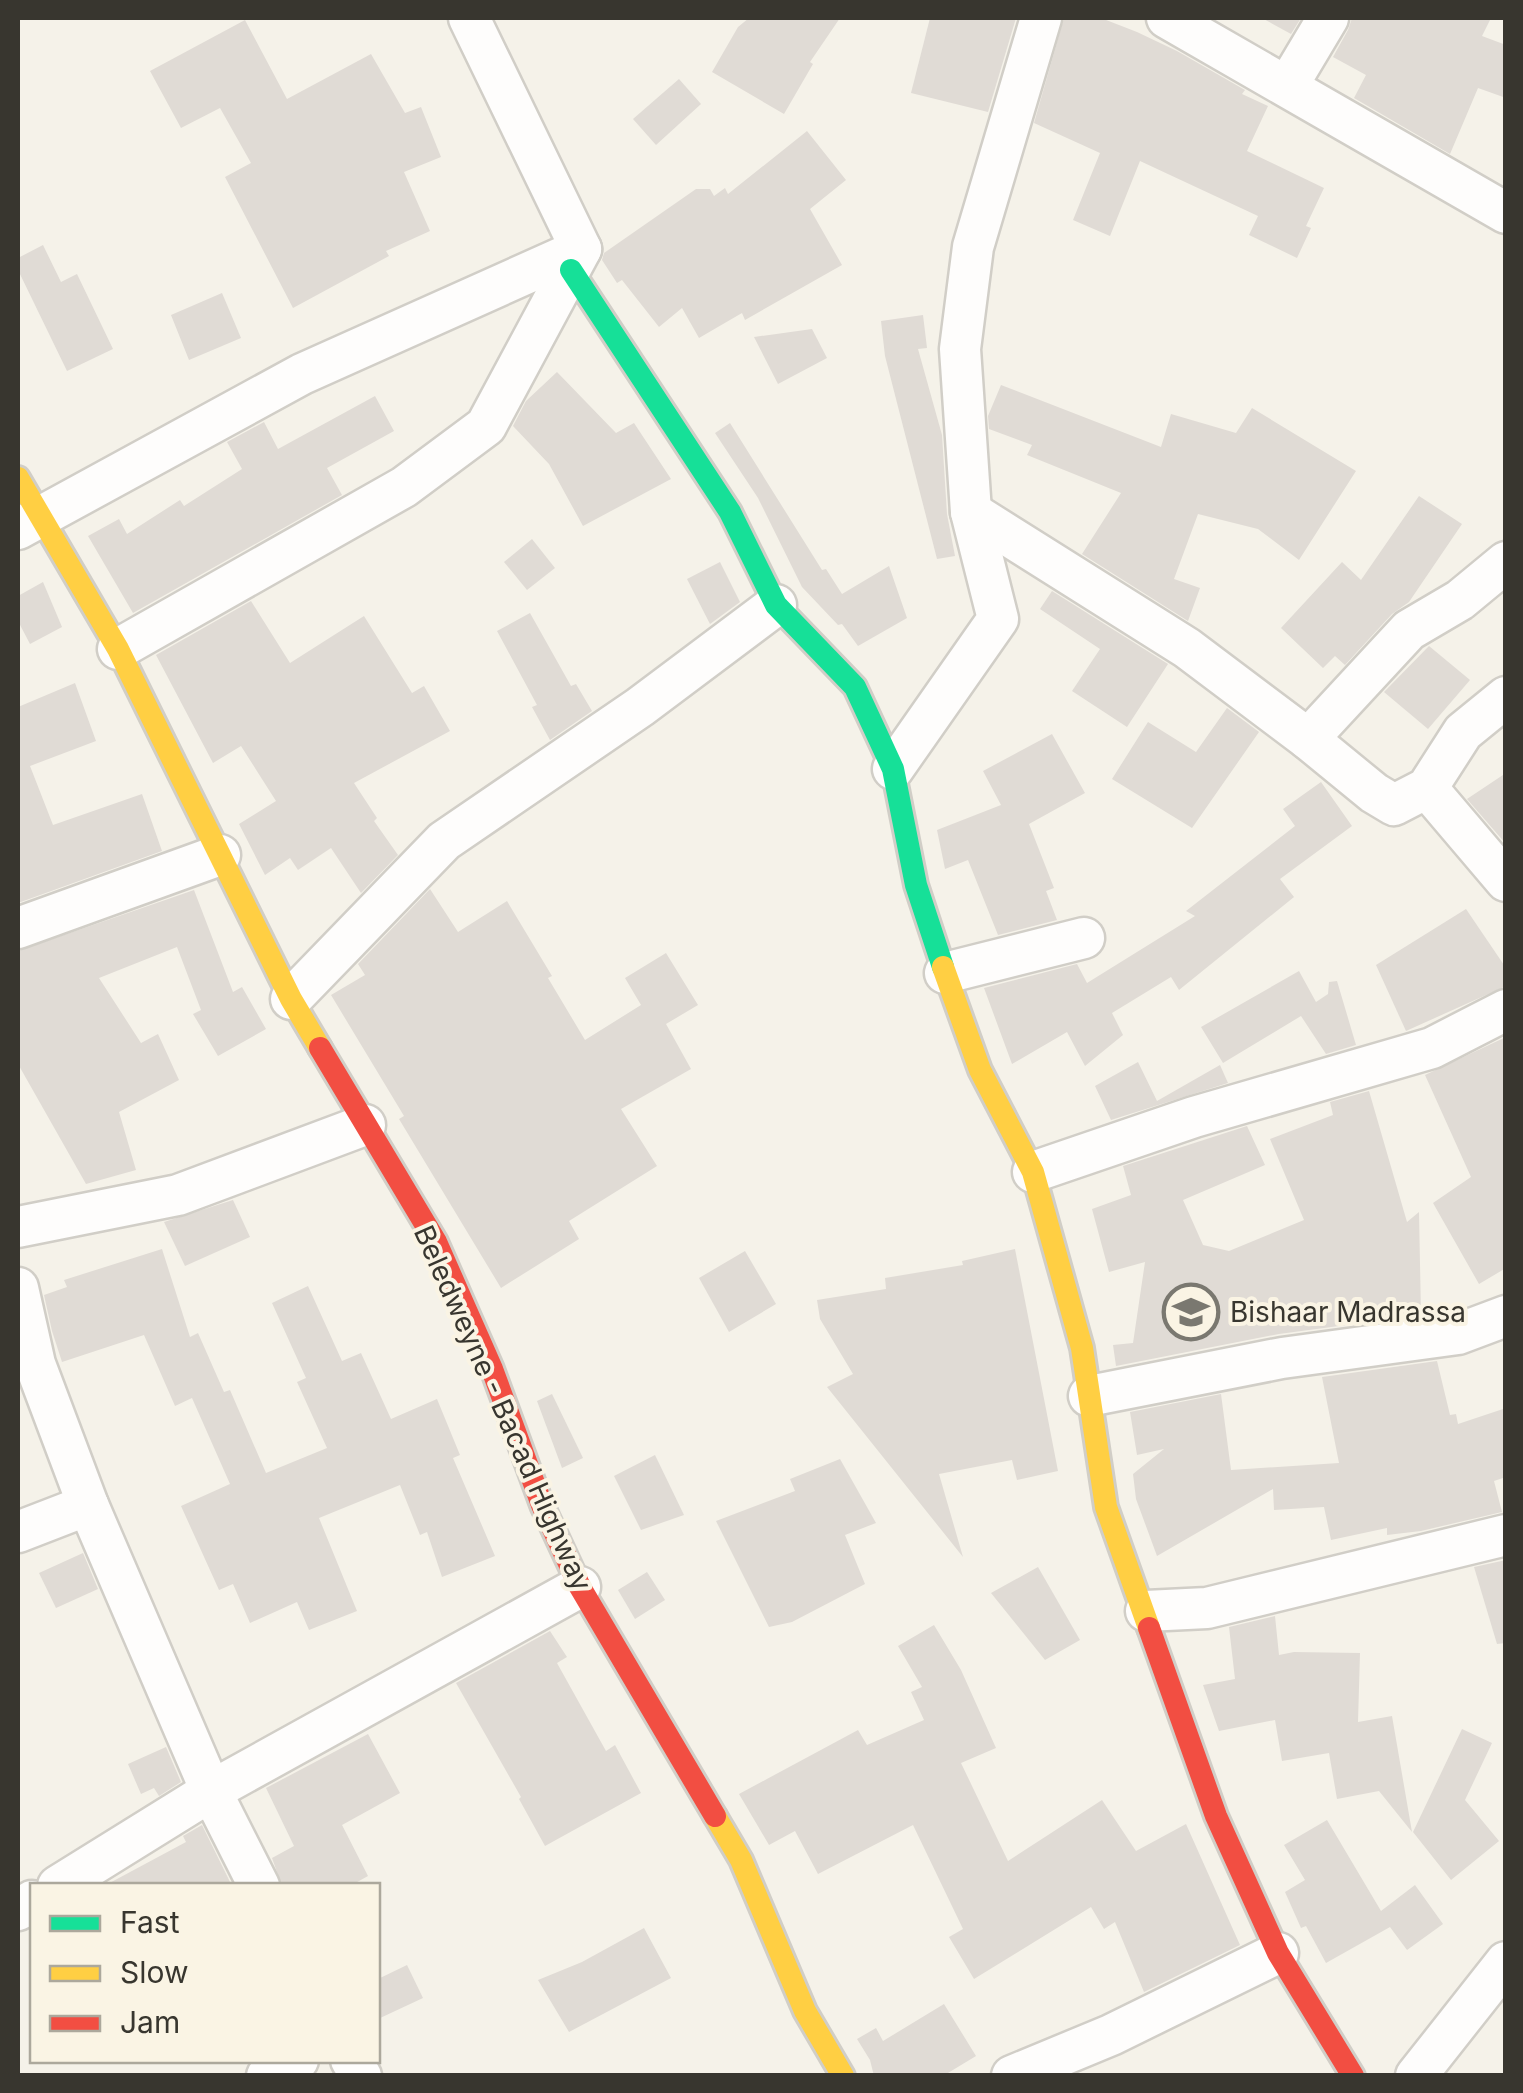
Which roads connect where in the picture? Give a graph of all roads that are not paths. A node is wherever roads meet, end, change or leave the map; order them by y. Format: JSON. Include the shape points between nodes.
{"nodes":[{"id":1,"x":469,"y":18,"type":"edge"},
{"id":2,"x":1040,"y":18,"type":"edge"},
{"id":3,"x":1167,"y":18,"type":"edge"},
{"id":4,"x":1328,"y":18,"type":"edge"},
{"id":5,"x":1288,"y":85,"type":"junction"},
{"id":6,"x":1506,"y":213,"type":"edge"},
{"id":7,"x":576,"y":260,"type":"junction"},
{"id":8,"x":18,"y":478,"type":"edge"},
{"id":9,"x":972,"y":512,"type":"junction"},
{"id":10,"x":30,"y":523,"type":"edge"},
{"id":11,"x":1506,"y":562,"type":"edge"},
{"id":12,"x":776,"y":605,"type":"junction"},
{"id":13,"x":118,"y":649,"type":"junction"},
{"id":14,"x":1506,"y":697,"type":"edge"},
{"id":15,"x":1308,"y":739,"type":"junction"},
{"id":16,"x":893,"y":769,"type":"junction"},
{"id":17,"x":1428,"y":788,"type":"junction"},
{"id":18,"x":220,"y":855,"type":"junction"},
{"id":19,"x":1506,"y":882,"type":"edge"},
{"id":20,"x":18,"y":928,"type":"edge"},
{"id":21,"x":1084,"y":938,"type":"dead end"},
{"id":22,"x":944,"y":974,"type":"junction"},
{"id":23,"x":291,"y":998,"type":"junction"},
{"id":24,"x":1506,"y":1010,"type":"edge"},
{"id":25,"x":365,"y":1125,"type":"junction"},
{"id":26,"x":1032,"y":1172,"type":"junction"},
{"id":27,"x":18,"y":1227,"type":"edge"},
{"id":28,"x":18,"y":1288,"type":"edge"},
{"id":29,"x":1506,"y":1316,"type":"edge"},
{"id":30,"x":1089,"y":1396,"type":"junction"},
{"id":31,"x":88,"y":1506,"type":"junction"},
{"id":32,"x":18,"y":1532,"type":"edge"},
{"id":33,"x":1506,"y":1536,"type":"edge"},
{"id":34,"x":580,"y":1588,"type":"junction"},
{"id":35,"x":1146,"y":1612,"type":"junction"},
{"id":36,"x":211,"y":1791,"type":"junction"},
{"id":37,"x":63,"y":1883,"type":"edge"},
{"id":38,"x":257,"y":1883,"type":"edge"},
{"id":39,"x":1278,"y":1953,"type":"junction"},
{"id":40,"x":1506,"y":1962,"type":"edge"},
{"id":41,"x":292,"y":2063,"type":"edge"},
{"id":42,"x":267,"y":2076,"type":"edge"},
{"id":43,"x":843,"y":2076,"type":"edge"},
{"id":44,"x":1012,"y":2076,"type":"edge"},
{"id":45,"x":1353,"y":2076,"type":"edge"},
{"id":46,"x":1416,"y":2076,"type":"edge"}],
"edges":[{"from":1,"to":7,"type":"street"},
{"from":2,"to":9,"type":"street","via":[[972,247],[960,348]]},
{"from":3,"to":5,"type":"street"},
{"from":4,"to":5,"type":"street"},
{"from":5,"to":6,"type":"street"},
{"from":7,"to":10,"type":"street","via":[[302,374]]},
{"from":7,"to":12,"type":"street","via":[[730,512]]},
{"from":7,"to":13,"type":"street","via":[[486,426],[404,487]]},
{"from":8,"to":10,"type":"street","name":"Beledweyne - Bacad Highway"},
{"from":9,"to":15,"type":"street","via":[[1187,648]]},
{"from":9,"to":16,"type":"street","via":[[998,619]]},
{"from":10,"to":13,"type":"street","name":"Beledweyne - Bacad Highway"},
{"from":11,"to":15,"type":"street","via":[[1409,630]]},
{"from":12,"to":16,"type":"street","via":[[854,687]]},
{"from":12,"to":23,"type":"street","via":[[444,841]]},
{"from":13,"to":18,"type":"street","name":"Beledweyne - Bacad Highway"},
{"from":14,"to":17,"type":"street","via":[[1462,732]]},
{"from":15,"to":17,"type":"street","via":[[1394,805]]},
{"from":16,"to":22,"type":"street","via":[[916,885]]},
{"from":17,"to":19,"type":"street"},
{"from":18,"to":20,"type":"street"},
{"from":18,"to":23,"type":"street","name":"Beledweyne - Bacad Highway"},
{"from":21,"to":22,"type":"street"},
{"from":22,"to":26,"type":"street","via":[[980,1070]]},
{"from":23,"to":25,"type":"street","name":"Beledweyne - Bacad Highway"},
{"from":24,"to":26,"type":"street","via":[[1432,1048]]},
{"from":25,"to":27,"type":"street","via":[[178,1195]]},
{"from":25,"to":34,"type":"street","name":"Beledweyne - Bacad Highway","via":[[436,1242]]},
{"from":26,"to":30,"type":"street","via":[[1082,1348]]},
{"from":28,"to":31,"type":"street","via":[[35,1364]]},
{"from":29,"to":30,"type":"street","via":[[1458,1334],[1282,1358]]},
{"from":30,"to":35,"type":"street","via":[[1106,1507]]},
{"from":31,"to":32,"type":"street"},
{"from":31,"to":36,"type":"street"},
{"from":33,"to":35,"type":"street","via":[[1207,1608]]},
{"from":34,"to":36,"type":"street"},
{"from":34,"to":43,"type":"street","name":"Beledweyne - Bacad Highway","via":[[741,1860],[805,2011]]},
{"from":35,"to":39,"type":"street","via":[[1216,1816]]},
{"from":36,"to":37,"type":"street"},
{"from":36,"to":38,"type":"street"},
{"from":39,"to":44,"type":"street"},
{"from":39,"to":45,"type":"street"},
{"from":40,"to":46,"type":"street"},
{"from":41,"to":42,"type":"street"}]}
